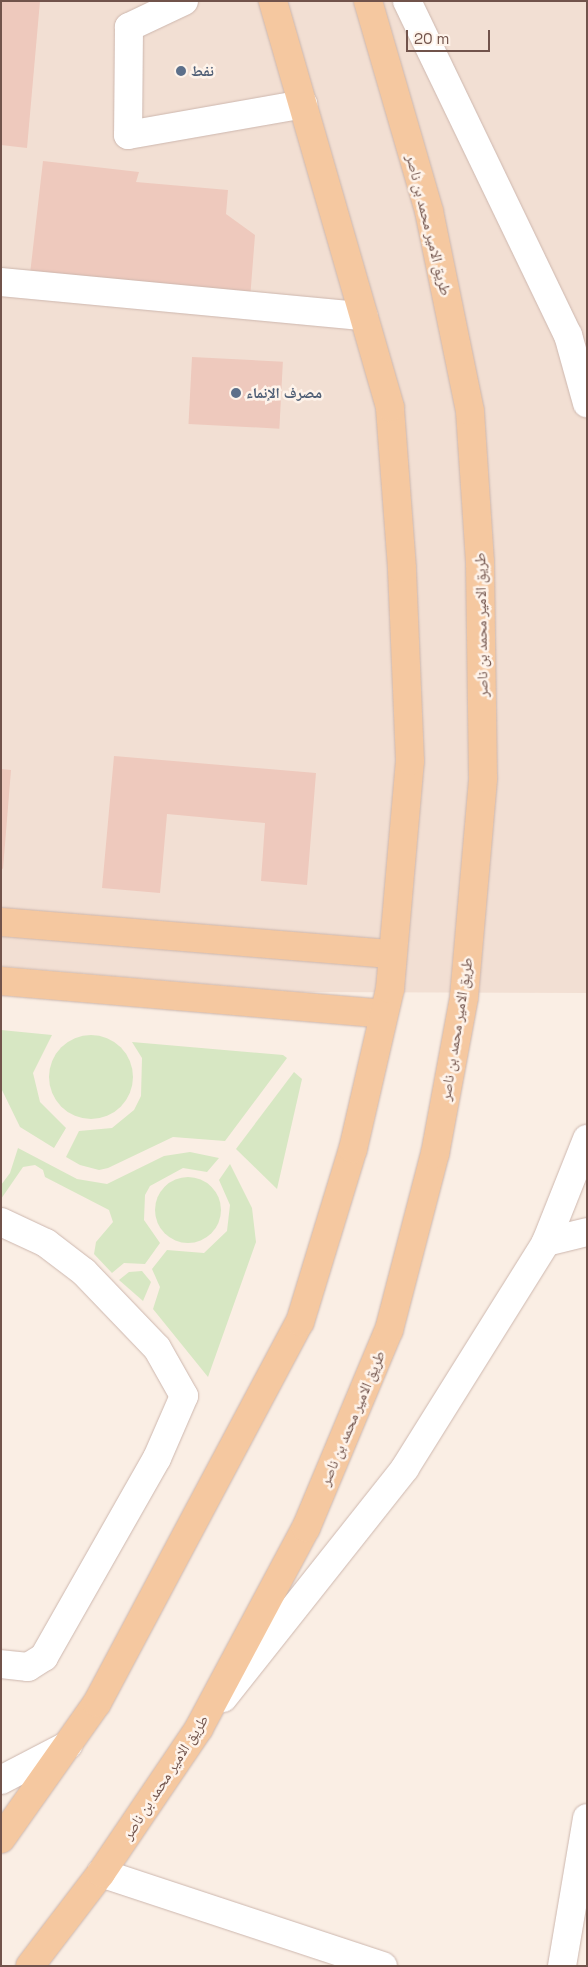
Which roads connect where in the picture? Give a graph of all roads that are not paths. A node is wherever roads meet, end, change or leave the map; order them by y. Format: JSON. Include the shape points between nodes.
{"nodes":[{"id":1,"x":184,"y":1,"type":"edge"},
{"id":2,"x":273,"y":1,"type":"edge"},
{"id":3,"x":368,"y":1,"type":"edge"},
{"id":4,"x":407,"y":1,"type":"edge"},
{"id":5,"x":303,"y":104,"type":"junction"},
{"id":6,"x":1,"y":282,"type":"edge"},
{"id":7,"x":363,"y":316,"type":"junction"},
{"id":8,"x":578,"y":334,"type":"edge"},
{"id":9,"x":587,"y":403,"type":"edge"},
{"id":10,"x":1,"y":922,"type":"edge"},
{"id":11,"x":393,"y":954,"type":"junction"},
{"id":12,"x":1,"y":981,"type":"edge"},
{"id":13,"x":384,"y":1014,"type":"junction"},
{"id":14,"x":587,"y":1139,"type":"edge"},
{"id":15,"x":1,"y":1222,"type":"edge"},
{"id":16,"x":587,"y":1232,"type":"edge"},
{"id":17,"x":546,"y":1242,"type":"junction"},
{"id":18,"x":1,"y":1664,"type":"edge"},
{"id":19,"x":199,"y":1728,"type":"junction"},
{"id":20,"x":68,"y":1745,"type":"junction"},
{"id":21,"x":1,"y":1780,"type":"edge"},
{"id":22,"x":587,"y":1818,"type":"edge"},
{"id":23,"x":1,"y":1839,"type":"edge"},
{"id":24,"x":101,"y":1873,"type":"junction"},
{"id":25,"x":30,"y":1966,"type":"edge"},
{"id":26,"x":383,"y":1966,"type":"edge"},
{"id":27,"x":562,"y":1966,"type":"edge"}],
"edges":[{"from":1,"to":5,"type":"street","via":[[129,27],[128,134]]},
{"from":2,"to":5,"type":"main road"},
{"from":3,"to":19,"type":"main road","name":"طريق الامير محمد بن ناصر","via":[[429,211],[470,411],[480,562],[483,778],[464,997],[435,1154],[389,1330],[306,1528]]},
{"from":4,"to":8,"type":"street"},
{"from":5,"to":7,"type":"main road"},
{"from":6,"to":7,"type":"street"},
{"from":7,"to":11,"type":"main road","via":[[390,407],[402,568],[410,761]]},
{"from":8,"to":9,"type":"street"},
{"from":10,"to":11,"type":"main road"},
{"from":11,"to":13,"type":"main road"},
{"from":12,"to":13,"type":"main road"},
{"from":13,"to":20,"type":"main road","via":[[353,1149],[300,1322],[97,1703]]},
{"from":14,"to":17,"type":"street"},
{"from":15,"to":18,"type":"street","via":[[46,1243],[84,1272],[157,1348],[184,1396],[157,1458],[44,1657],[28,1667]]},
{"from":16,"to":17,"type":"street"},
{"from":17,"to":19,"type":"street","via":[[405,1468]]},
{"from":19,"to":24,"type":"main road","name":"طريق الامير محمد بن ناصر"},
{"from":20,"to":21,"type":"street"},
{"from":20,"to":23,"type":"main road"},
{"from":22,"to":27,"type":"street"},
{"from":24,"to":25,"type":"main road","name":"طريق الامير محمد بن ناصر"},
{"from":24,"to":26,"type":"street"}]}
